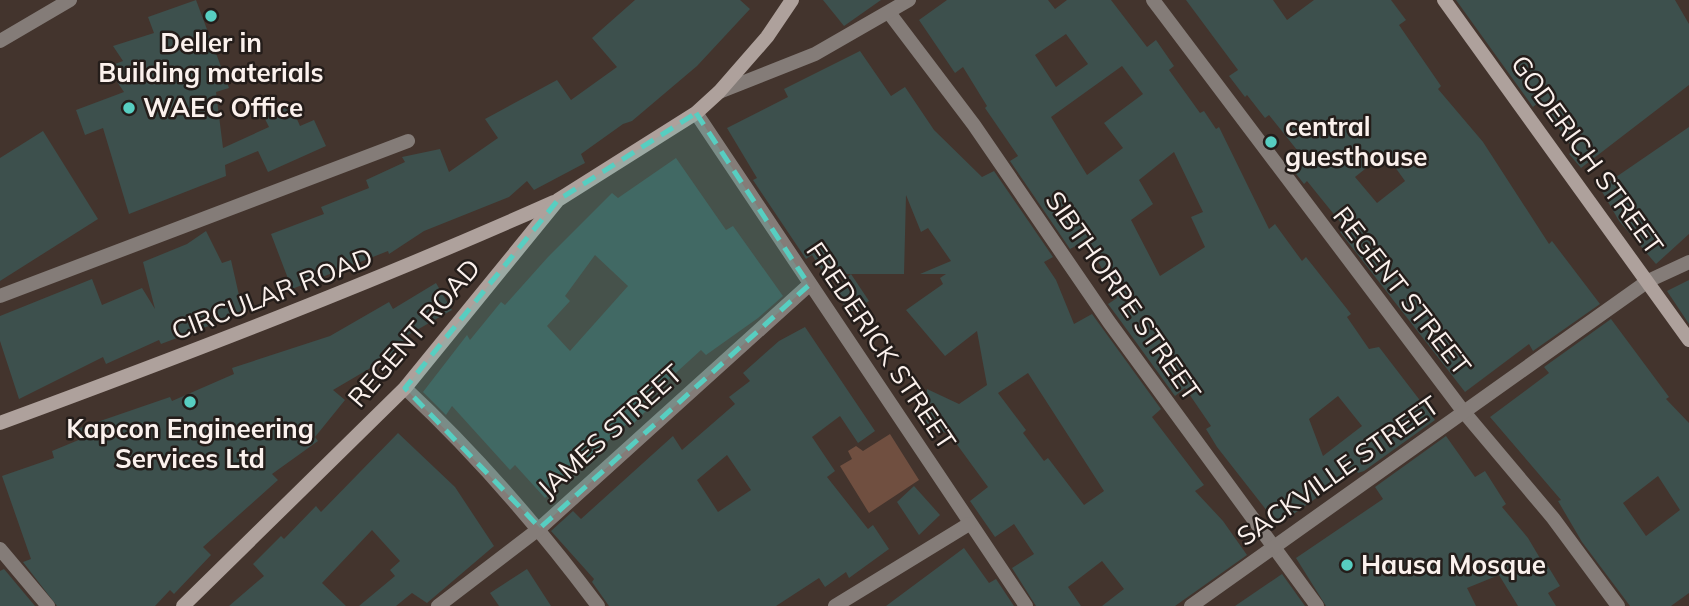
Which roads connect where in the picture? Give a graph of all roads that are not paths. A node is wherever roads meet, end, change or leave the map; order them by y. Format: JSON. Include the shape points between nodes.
{"nodes":[{"id":1,"x":70,"y":0,"type":"edge"},
{"id":2,"x":792,"y":0,"type":"edge"},
{"id":3,"x":909,"y":0,"type":"edge"},
{"id":4,"x":1153,"y":0,"type":"edge"},
{"id":5,"x":1444,"y":0,"type":"edge"},
{"id":6,"x":890,"y":14,"type":"junction"},
{"id":7,"x":0,"y":41,"type":"edge"},
{"id":8,"x":719,"y":92,"type":"junction"},
{"id":9,"x":696,"y":113,"type":"junction"},
{"id":10,"x":408,"y":141,"type":"dead end"},
{"id":11,"x":558,"y":200,"type":"junction"},
{"id":12,"x":1689,"y":262,"type":"edge"},
{"id":13,"x":1648,"y":281,"type":"junction"},
{"id":14,"x":809,"y":285,"type":"junction"},
{"id":15,"x":0,"y":296,"type":"edge"},
{"id":16,"x":1689,"y":340,"type":"edge"},
{"id":17,"x":405,"y":388,"type":"junction"},
{"id":18,"x":1463,"y":411,"type":"junction"},
{"id":19,"x":0,"y":423,"type":"edge"},
{"id":20,"x":969,"y":524,"type":"junction"},
{"id":21,"x":540,"y":528,"type":"junction"},
{"id":22,"x":1275,"y":546,"type":"junction"},
{"id":23,"x":0,"y":548,"type":"edge"},
{"id":24,"x":48,"y":606,"type":"edge"},
{"id":25,"x":183,"y":606,"type":"edge"},
{"id":26,"x":438,"y":606,"type":"edge"},
{"id":27,"x":598,"y":606,"type":"edge"},
{"id":28,"x":835,"y":606,"type":"edge"},
{"id":29,"x":1026,"y":606,"type":"edge"},
{"id":30,"x":1191,"y":606,"type":"edge"},
{"id":31,"x":1317,"y":606,"type":"edge"},
{"id":32,"x":1618,"y":606,"type":"edge"}],
"edges":[{"from":1,"to":7,"type":"street"},
{"from":2,"to":8,"type":"main road"},
{"from":3,"to":6,"type":"street"},
{"from":4,"to":18,"type":"street","name":"REGENT STREET"},
{"from":5,"to":13,"type":"main road","name":"GODERICH STREET"},
{"from":6,"to":8,"type":"street","via":[[815,54]]},
{"from":6,"to":22,"type":"street","name":"SIBTHORPE STREET"},
{"from":8,"to":9,"type":"main road"},
{"from":9,"to":11,"type":"main road","name":"REGENT ROAD"},
{"from":9,"to":14,"type":"street","name":"FREDERICK STREET"},
{"from":10,"to":15,"type":"street"},
{"from":11,"to":17,"type":"main road","name":"REGENT ROAD"},
{"from":11,"to":19,"type":"main road","name":"CIRCULAR ROAD","via":[[256,328]]},
{"from":12,"to":13,"type":"street","name":"SACKVILLE STREET"},
{"from":13,"to":16,"type":"main road","name":"GODERICH STREET"},
{"from":13,"to":18,"type":"street","name":"SACKVILLE STREET"},
{"from":14,"to":20,"type":"street","name":"FREDERICK STREET"},
{"from":14,"to":21,"type":"street","name":"JAMES STREET"},
{"from":17,"to":21,"type":"street","via":[[484,464]]},
{"from":17,"to":25,"type":"main road","name":"REGENT ROAD"},
{"from":18,"to":22,"type":"street","name":"SACKVILLE STREET"},
{"from":18,"to":32,"type":"street","name":"REGENT STREET","via":[[1553,518]]},
{"from":20,"to":28,"type":"street"},
{"from":20,"to":29,"type":"street","name":"FREDERICK STREET"},
{"from":21,"to":26,"type":"street","name":"JAMES STREET"},
{"from":21,"to":27,"type":"street"},
{"from":22,"to":30,"type":"street","name":"SACKVILLE STREET"},
{"from":22,"to":31,"type":"street","name":"SIBTHORPE STREET"},
{"from":23,"to":24,"type":"street"}]}
